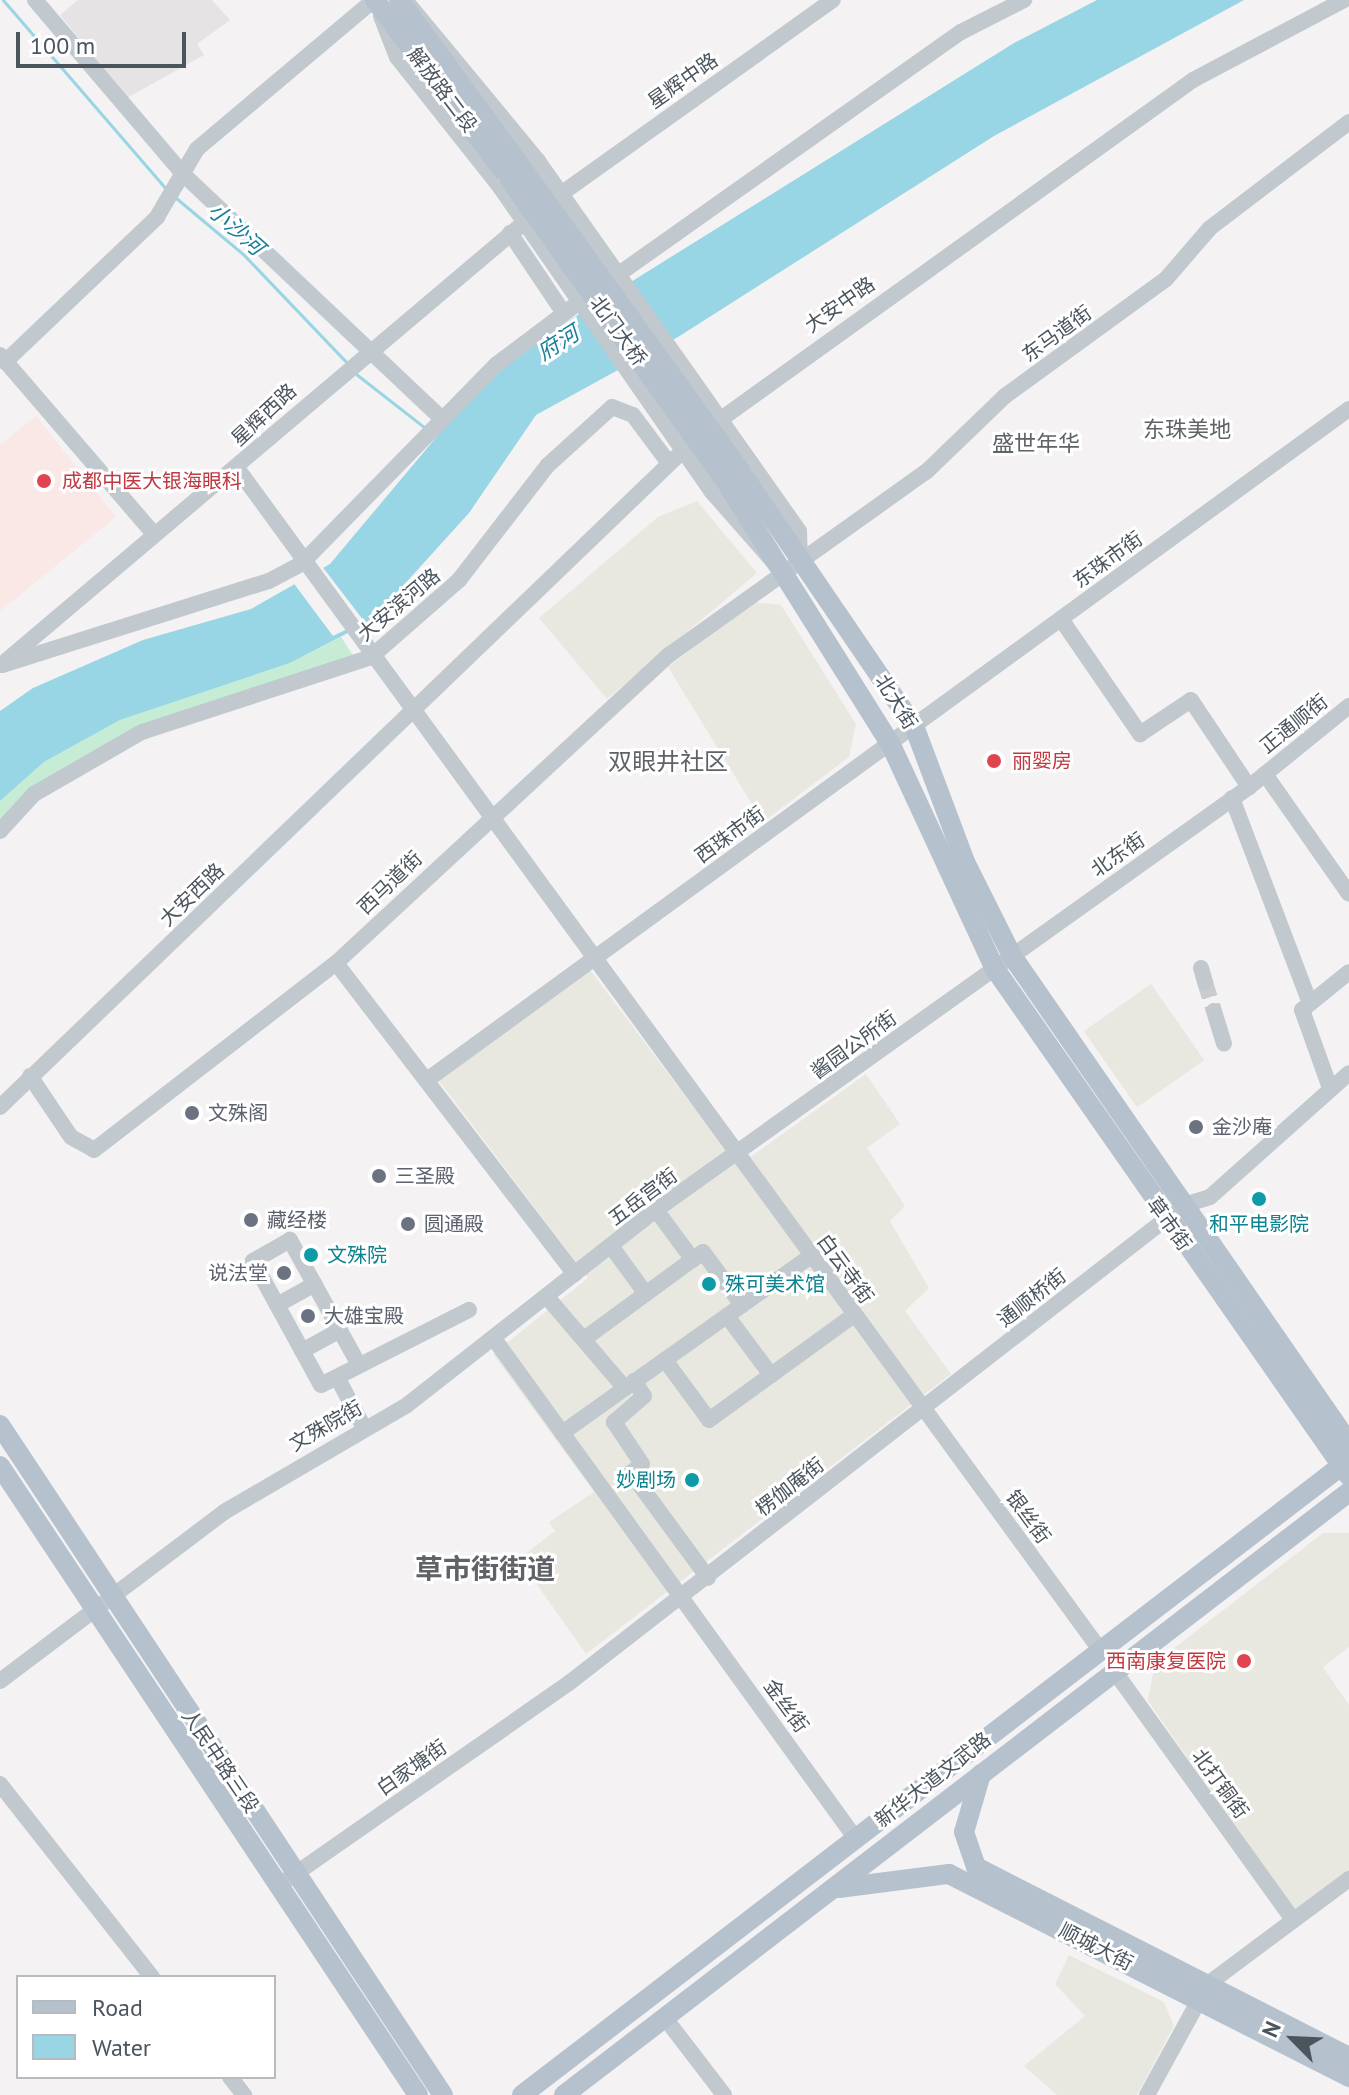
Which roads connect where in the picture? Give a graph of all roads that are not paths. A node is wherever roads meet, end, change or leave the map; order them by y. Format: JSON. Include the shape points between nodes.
{"nodes":[{"id":1,"x":35,"y":0,"type":"edge"},
{"id":2,"x":374,"y":0,"type":"edge"},
{"id":3,"x":402,"y":0,"type":"edge"},
{"id":4,"x":833,"y":0,"type":"edge"},
{"id":5,"x":1024,"y":0,"type":"edge"},
{"id":6,"x":1344,"y":0,"type":"edge"},
{"id":7,"x":1349,"y":122,"type":"edge"},
{"id":8,"x":518,"y":174,"type":"junction"},
{"id":9,"x":180,"y":178,"type":"junction"},
{"id":10,"x":558,"y":197,"type":"joint"},
{"id":11,"x":510,"y":233,"type":"junction"},
{"id":12,"x":563,"y":312,"type":"junction"},
{"id":13,"x":364,"y":352,"type":"junction"},
{"id":14,"x":3,"y":358,"type":"edge"},
{"id":15,"x":1349,"y":409,"type":"edge"},
{"id":16,"x":434,"y":426,"type":"junction"},
{"id":17,"x":668,"y":462,"type":"junction"},
{"id":18,"x":237,"y":468,"type":"junction"},
{"id":19,"x":732,"y":477,"type":"junction"},
{"id":20,"x":154,"y":534,"type":"junction"},
{"id":21,"x":800,"y":555,"type":"junction"},
{"id":22,"x":304,"y":569,"type":"junction"},
{"id":23,"x":781,"y":569,"type":"junction"},
{"id":24,"x":1061,"y":619,"type":"junction"},
{"id":25,"x":371,"y":657,"type":"junction"},
{"id":26,"x":1,"y":666,"type":"edge"},
{"id":27,"x":1349,"y":706,"type":"edge"},
{"id":28,"x":412,"y":713,"type":"junction"},
{"id":29,"x":914,"y":726,"type":"junction"},
{"id":30,"x":890,"y":743,"type":"junction"},
{"id":31,"x":1265,"y":774,"type":"junction"},
{"id":32,"x":1249,"y":787,"type":"junction"},
{"id":33,"x":1232,"y":798,"type":"junction"},
{"id":34,"x":488,"y":816,"type":"junction"},
{"id":35,"x":0,"y":831,"type":"edge"},
{"id":36,"x":1349,"y":894,"type":"edge"},
{"id":37,"x":1012,"y":956,"type":"junction"},
{"id":38,"x":593,"y":959,"type":"junction"},
{"id":39,"x":336,"y":963,"type":"junction"},
{"id":40,"x":995,"y":969,"type":"junction"},
{"id":41,"x":1349,"y":972,"type":"edge"},
{"id":42,"x":1310,"y":1003,"type":"junction"},
{"id":43,"x":1214,"y":1011,"type":"tunnel mouth"},
{"id":44,"x":1224,"y":1044,"type":"dead end"},
{"id":45,"x":1349,"y":1073,"type":"edge"},
{"id":46,"x":30,"y":1076,"type":"junction"},
{"id":47,"x":427,"y":1080,"type":"junction"},
{"id":48,"x":1330,"y":1088,"type":"junction"},
{"id":49,"x":0,"y":1107,"type":"edge"},
{"id":50,"x":736,"y":1154,"type":"junction"},
{"id":51,"x":1184,"y":1205,"type":"junction"},
{"id":52,"x":656,"y":1210,"type":"junction"},
{"id":53,"x":1166,"y":1219,"type":"junction"},
{"id":54,"x":611,"y":1246,"type":"junction"},
{"id":55,"x":811,"y":1256,"type":"junction"},
{"id":56,"x":693,"y":1260,"type":"junction"},
{"id":57,"x":575,"y":1274,"type":"junction"},
{"id":58,"x":315,"y":1284,"type":"junction"},
{"id":59,"x":646,"y":1294,"type":"junction"},
{"id":60,"x":547,"y":1297,"type":"junction"},
{"id":61,"x":277,"y":1305,"type":"junction"},
{"id":62,"x":742,"y":1305,"type":"junction"},
{"id":63,"x":469,"y":1310,"type":"dead end"},
{"id":64,"x":854,"y":1315,"type":"junction"},
{"id":65,"x":727,"y":1316,"type":"junction"},
{"id":66,"x":340,"y":1330,"type":"junction"},
{"id":67,"x":584,"y":1339,"type":"junction"},
{"id":68,"x":495,"y":1340,"type":"junction"},
{"id":69,"x":302,"y":1351,"type":"junction"},
{"id":70,"x":665,"y":1360,"type":"junction"},
{"id":71,"x":359,"y":1365,"type":"junction"},
{"id":72,"x":771,"y":1375,"type":"junction"},
{"id":73,"x":337,"y":1377,"type":"junction"},
{"id":74,"x":629,"y":1384,"type":"junction"},
{"id":75,"x":922,"y":1408,"type":"junction"},
{"id":76,"x":0,"y":1425,"type":"edge"},
{"id":77,"x":363,"y":1426,"type":"junction"},
{"id":78,"x":562,"y":1433,"type":"junction"},
{"id":79,"x":1349,"y":1443,"type":"edge"},
{"id":80,"x":0,"y":1466,"type":"edge"},
{"id":81,"x":1347,"y":1467,"type":"edge"},
{"id":82,"x":1349,"y":1492,"type":"edge"},
{"id":83,"x":708,"y":1578,"type":"junction"},
{"id":84,"x":683,"y":1597,"type":"junction"},
{"id":85,"x":103,"y":1603,"type":"junction"},
{"id":86,"x":1101,"y":1651,"type":"junction"},
{"id":87,"x":1115,"y":1672,"type":"junction"},
{"id":88,"x":0,"y":1681,"type":"edge"},
{"id":89,"x":981,"y":1774,"type":"junction"},
{"id":90,"x":0,"y":1784,"type":"edge"},
{"id":91,"x":856,"y":1839,"type":"junction"},
{"id":92,"x":295,"y":1873,"type":"junction"},
{"id":93,"x":1349,"y":1879,"type":"edge"},
{"id":94,"x":278,"y":1885,"type":"junction"},
{"id":95,"x":831,"y":1890,"type":"junction"},
{"id":96,"x":1293,"y":1920,"type":"junction"},
{"id":97,"x":150,"y":1975,"type":"edge"},
{"id":98,"x":1204,"y":1992,"type":"junction"},
{"id":99,"x":665,"y":2018,"type":"junction"},
{"id":100,"x":1349,"y":2057,"type":"edge"},
{"id":101,"x":1349,"y":2077,"type":"edge"},
{"id":102,"x":232,"y":2079,"type":"edge"},
{"id":103,"x":244,"y":2095,"type":"edge"},
{"id":104,"x":418,"y":2095,"type":"edge"},
{"id":105,"x":443,"y":2095,"type":"edge"},
{"id":106,"x":522,"y":2095,"type":"edge"},
{"id":107,"x":564,"y":2095,"type":"edge"},
{"id":108,"x":724,"y":2095,"type":"edge"},
{"id":109,"x":1147,"y":2095,"type":"edge"}],
"edges":[{"from":1,"to":9,"type":"street"},
{"from":2,"to":8,"type":"main road","name":"解放路二段"},
{"from":2,"to":9,"type":"street","via":[[197,149]]},
{"from":3,"to":8,"type":"main road","name":"解放路二段"},
{"from":4,"to":10,"type":"street","name":"星辉中路"},
{"from":5,"to":12,"type":"street","via":[[961,32]]},
{"from":6,"to":17,"type":"street","name":"大安中路","via":[[1193,80],[774,376]]},
{"from":7,"to":21,"type":"street","name":"东马道街","via":[[1210,228],[1166,279],[1005,396],[926,472]]},
{"from":8,"to":19,"type":"main road","name":"北门大桥","bridge":true},
{"from":8,"to":19,"type":"street","bridge":true},
{"from":9,"to":13,"type":"street"},
{"from":9,"to":14,"type":"street","via":[[164,206]]},
{"from":10,"to":11,"type":"street","name":"星辉西路"},
{"from":11,"to":12,"type":"street"},
{"from":11,"to":13,"type":"street","name":"星辉西路"},
{"from":12,"to":16,"type":"street"},
{"from":13,"to":16,"type":"street"},
{"from":13,"to":18,"type":"street","name":"星辉西路"},
{"from":14,"to":20,"type":"street"},
{"from":15,"to":24,"type":"street","name":"东珠市街"},
{"from":16,"to":22,"type":"street"},
{"from":17,"to":25,"type":"street","name":"大安滨河路","via":[[633,415],[612,407],[547,466],[459,580]]},
{"from":17,"to":28,"type":"street","name":"大安中路"},
{"from":18,"to":20,"type":"street","name":"星辉西路"},
{"from":18,"to":22,"type":"street","name":"白云寺街"},
{"from":19,"to":21,"type":"main road","name":"北大街"},
{"from":19,"to":23,"type":"main road","name":"北大街"},
{"from":20,"to":26,"type":"street","name":"星辉西路"},
{"from":21,"to":23,"type":"street","name":"东马道街"},
{"from":21,"to":29,"type":"main road","name":"北大街"},
{"from":22,"to":25,"type":"street","name":"白云寺街"},
{"from":22,"to":26,"type":"street"},
{"from":23,"to":30,"type":"main road","name":"北大街"},
{"from":23,"to":34,"type":"street","name":"西马道街","via":[[669,655]]},
{"from":24,"to":29,"type":"street","name":"东珠市街"},
{"from":24,"to":32,"type":"street","via":[[1140,734],[1191,700]]},
{"from":25,"to":28,"type":"street","name":"白云寺街"},
{"from":25,"to":35,"type":"street","name":"大安滨河路","via":[[142,732],[34,794]]},
{"from":27,"to":31,"type":"street","name":"正通顺街"},
{"from":28,"to":34,"type":"street","name":"白云寺街"},
{"from":28,"to":46,"type":"street","name":"大安西路"},
{"from":29,"to":30,"type":"street","name":"东珠市街"},
{"from":29,"to":37,"type":"main road","name":"北大街","via":[[965,862]]},
{"from":30,"to":38,"type":"street","name":"西珠市街"},
{"from":30,"to":40,"type":"main road","name":"北大街"},
{"from":31,"to":32,"type":"street","name":"北东街"},
{"from":31,"to":36,"type":"street"},
{"from":32,"to":33,"type":"street","name":"北东街"},
{"from":33,"to":37,"type":"street","name":"北东街"},
{"from":33,"to":42,"type":"street"},
{"from":34,"to":38,"type":"street","name":"白云寺街"},
{"from":34,"to":39,"type":"street","name":"西马道街"},
{"from":37,"to":40,"type":"street","name":"北东街"},
{"from":37,"to":51,"type":"main road","name":"草市街"},
{"from":38,"to":47,"type":"street","name":"西珠市街"},
{"from":38,"to":50,"type":"street","name":"白云寺街"},
{"from":39,"to":46,"type":"street","name":"西马道街","via":[[94,1150],[71,1137]]},
{"from":39,"to":47,"type":"street"},
{"from":40,"to":50,"type":"street","name":"酱园公所街"},
{"from":40,"to":53,"type":"main road","name":"草市街"},
{"from":41,"to":42,"type":"street"},
{"from":42,"to":48,"type":"street","via":[[1302,1010]]},
{"from":43,"to":44,"type":"street"},
{"from":45,"to":48,"type":"street"},
{"from":46,"to":49,"type":"street","name":"大安西路"},
{"from":47,"to":57,"type":"street"},
{"from":48,"to":51,"type":"street","via":[[1210,1197]]},
{"from":50,"to":52,"type":"street","name":"五岳宫街"},
{"from":50,"to":55,"type":"street","name":"白云寺街"},
{"from":51,"to":79,"type":"main road","name":"草市街"},
{"from":52,"to":54,"type":"street","name":"五岳宫街"},
{"from":52,"to":56,"type":"street"},
{"from":53,"to":75,"type":"street","name":"通顺桥街"},
{"from":53,"to":81,"type":"main road","name":"草市街"},
{"from":54,"to":57,"type":"street","name":"五岳宫街"},
{"from":54,"to":59,"type":"street"},
{"from":55,"to":62,"type":"street"},
{"from":55,"to":64,"type":"street","name":"白云寺街"},
{"from":56,"to":59,"type":"street"},
{"from":56,"to":62,"type":"street","via":[[703,1252]]},
{"from":57,"to":60,"type":"street","name":"文殊院街"},
{"from":58,"to":61,"type":"street"},
{"from":58,"to":61,"type":"street","via":[[290,1240],[253,1261]]},
{"from":58,"to":66,"type":"street"},
{"from":59,"to":67,"type":"street"},
{"from":60,"to":67,"type":"street"},
{"from":60,"to":68,"type":"street","name":"文殊院街"},
{"from":61,"to":69,"type":"street"},
{"from":62,"to":65,"type":"street"},
{"from":63,"to":71,"type":"street"},
{"from":64,"to":72,"type":"street"},
{"from":64,"to":75,"type":"street","name":"白云寺街"},
{"from":65,"to":70,"type":"street"},
{"from":65,"to":72,"type":"street"},
{"from":66,"to":69,"type":"street"},
{"from":66,"to":71,"type":"street"},
{"from":67,"to":74,"type":"street"},
{"from":68,"to":77,"type":"street","name":"文殊院街","via":[[407,1405]]},
{"from":68,"to":78,"type":"street","name":"金丝街"},
{"from":69,"to":73,"type":"street","via":[[321,1385]]},
{"from":70,"to":72,"type":"street","via":[[709,1420]]},
{"from":70,"to":74,"type":"street"},
{"from":71,"to":73,"type":"street"},
{"from":73,"to":77,"type":"street"},
{"from":74,"to":78,"type":"street"},
{"from":74,"to":83,"type":"street","via":[[644,1396],[614,1422],[642,1464],[631,1473]]},
{"from":75,"to":83,"type":"street","name":"楞伽庵街"},
{"from":75,"to":86,"type":"street","name":"银丝街"},
{"from":76,"to":85,"type":"main road","name":"人民中路三段"},
{"from":77,"to":85,"type":"street","name":"文殊院街","via":[[224,1512]]},
{"from":78,"to":84,"type":"street","name":"金丝街"},
{"from":80,"to":85,"type":"main road","name":"人民中路三段"},
{"from":81,"to":86,"type":"main road","name":"新华大道文武路"},
{"from":82,"to":87,"type":"main road","name":"新华大道文武路"},
{"from":83,"to":84,"type":"street","name":"楞伽庵街"},
{"from":84,"to":91,"type":"street","name":"金丝街"},
{"from":84,"to":92,"type":"street","name":"白家塘街"},
{"from":85,"to":88,"type":"street","name":"文殊院街"},
{"from":85,"to":92,"type":"main road","name":"人民中路三段"},
{"from":85,"to":94,"type":"main road","name":"人民中路三段"},
{"from":86,"to":91,"type":"main road","name":"新华大道文武路"},
{"from":87,"to":89,"type":"main road","name":"新华大道文武路"},
{"from":87,"to":96,"type":"street","name":"北打铜街"},
{"from":89,"to":95,"type":"main road","name":"新华大道文武路"},
{"from":89,"to":98,"type":"main road","name":"顺城大街","via":[[964,1832],[970,1861]]},
{"from":90,"to":97,"type":"street"},
{"from":91,"to":106,"type":"main road","name":"新华大道文武路"},
{"from":92,"to":94,"type":"street","name":"白家塘街"},
{"from":92,"to":105,"type":"main road","name":"人民中路三段"},
{"from":93,"to":96,"type":"street"},
{"from":94,"to":104,"type":"main road","name":"人民中路三段"},
{"from":95,"to":98,"type":"main road","name":"顺城大街","via":[[949,1874]]},
{"from":95,"to":99,"type":"main road","name":"新华大道文武路"},
{"from":96,"to":98,"type":"street"},
{"from":98,"to":100,"type":"main road","name":"顺城大街"},
{"from":98,"to":101,"type":"main road","name":"顺城大街"},
{"from":98,"to":109,"type":"street"},
{"from":99,"to":107,"type":"main road","name":"新华大道文武路"},
{"from":99,"to":108,"type":"street"},
{"from":102,"to":103,"type":"street"}]}
